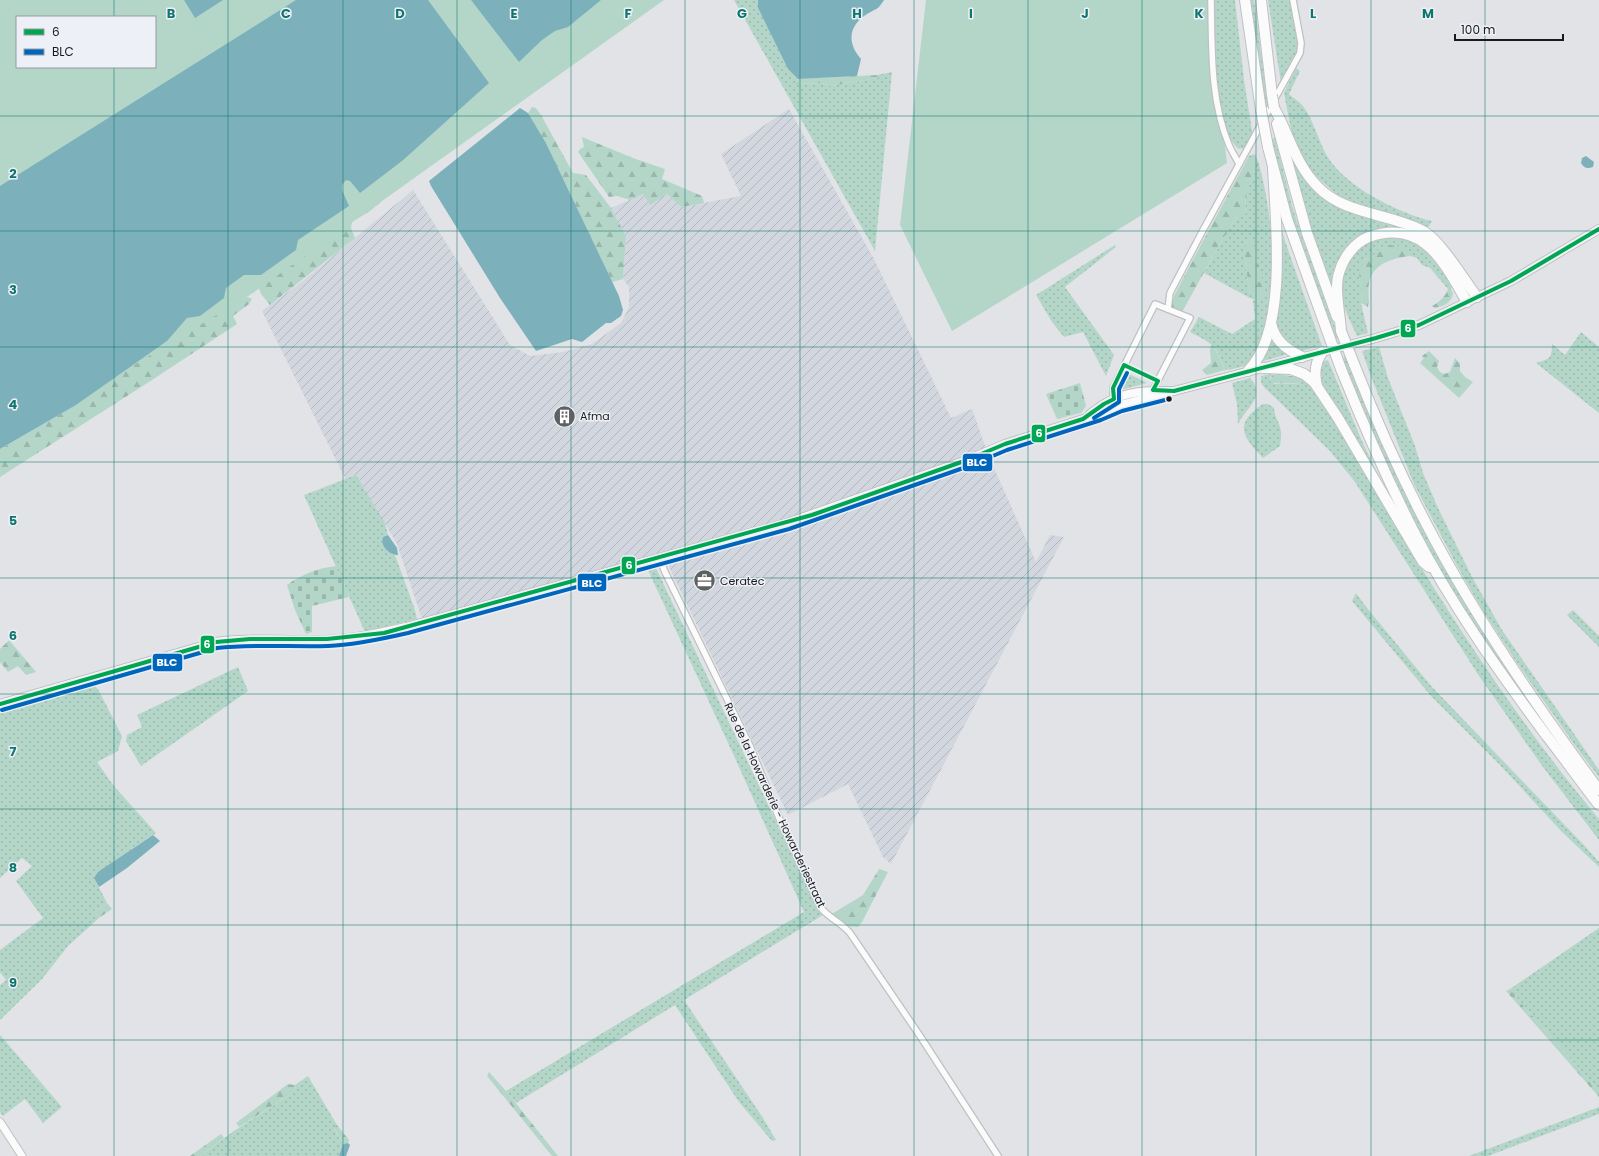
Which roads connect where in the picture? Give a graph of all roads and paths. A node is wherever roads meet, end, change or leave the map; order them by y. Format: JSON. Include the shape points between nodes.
{"nodes":[{"id":1,"x":1212,"y":0,"type":"edge"},
{"id":2,"x":1245,"y":0,"type":"edge"},
{"id":3,"x":1261,"y":0,"type":"edge"},
{"id":4,"x":1293,"y":0,"type":"edge"},
{"id":5,"x":1282,"y":131,"type":"junction"},
{"id":6,"x":1239,"y":164,"type":"junction"},
{"id":7,"x":1273,"y":168,"type":"junction"},
{"id":8,"x":1599,"y":229,"type":"edge"},
{"id":9,"x":1477,"y":297,"type":"junction"},
{"id":10,"x":1467,"y":302,"type":"junction"},
{"id":11,"x":1168,"y":309,"type":"junction"},
{"id":12,"x":1271,"y":321,"type":"junction"},
{"id":13,"x":1341,"y":330,"type":"junction"},
{"id":14,"x":1322,"y":352,"type":"junction"},
{"id":15,"x":1302,"y":357,"type":"junction"},
{"id":16,"x":1263,"y":368,"type":"junction"},
{"id":17,"x":1248,"y":371,"type":"junction"},
{"id":18,"x":1317,"y":386,"type":"junction"},
{"id":19,"x":1153,"y":390,"type":"junction"},
{"id":20,"x":1171,"y":392,"type":"junction"},
{"id":21,"x":1117,"y":402,"type":"junction"},
{"id":22,"x":659,"y":557,"type":"junction"},
{"id":23,"x":1437,"y":572,"type":"junction"},
{"id":24,"x":0,"y":704,"type":"edge"},
{"id":25,"x":1599,"y":790,"type":"edge"},
{"id":26,"x":1599,"y":805,"type":"edge"},
{"id":27,"x":0,"y":1122,"type":"edge"},
{"id":28,"x":22,"y":1156,"type":"edge"},
{"id":29,"x":998,"y":1156,"type":"edge"}],
"edges":[{"from":1,"to":6,"type":"street","via":[[1216,96],[1220,119]]},
{"from":2,"to":7,"type":"highway","bridge":true,"via":[[1261,110]]},
{"from":3,"to":5,"type":"highway","bridge":true,"via":[[1274,108]]},
{"from":4,"to":6,"type":"street","via":[[1300,37],[1300,53]]},
{"from":5,"to":9,"type":"highway","via":[[1305,172],[1318,187],[1348,206],[1424,232],[1451,261]]},
{"from":5,"to":13,"type":"highway","via":[[1307,233]]},
{"from":6,"to":11,"type":"street","via":[[1170,293]]},
{"from":7,"to":12,"type":"highway","via":[[1278,245]]},
{"from":7,"to":23,"type":"highway","bridge":true,"via":[[1287,219],[1361,420],[1414,532]]},
{"from":8,"to":9,"type":"main road","via":[[1512,280]]},
{"from":9,"to":10,"type":"main road"},
{"from":10,"to":13,"type":"highway","via":[[1441,261],[1425,243],[1404,232],[1380,233],[1354,246],[1338,273]]},
{"from":10,"to":14,"type":"main road","via":[[1419,325]]},
{"from":11,"to":19,"type":"street","via":[[1190,318]]},
{"from":11,"to":21,"type":"street","via":[[1155,304],[1112,388]]},
{"from":12,"to":15,"type":"highway","via":[[1280,343]]},
{"from":12,"to":17,"type":"highway","via":[[1262,352]]},
{"from":13,"to":25,"type":"highway","bridge":true,"via":[[1390,450],[1453,573],[1531,696]]},
{"from":14,"to":15,"type":"main road"},
{"from":14,"to":18,"type":"highway","via":[[1315,368]]},
{"from":15,"to":16,"type":"main road"},
{"from":16,"to":17,"type":"main road"},
{"from":16,"to":18,"type":"highway","via":[[1291,369],[1304,374]]},
{"from":17,"to":20,"type":"main road"},
{"from":18,"to":23,"type":"highway","via":[[1423,562]]},
{"from":19,"to":20,"type":"main road"},
{"from":19,"to":21,"type":"main road","via":[[1136,392]]},
{"from":20,"to":21,"type":"main road"},
{"from":21,"to":22,"type":"main road","via":[[1083,419],[1005,444],[812,515]]},
{"from":22,"to":24,"type":"main road","via":[[384,632],[324,640],[244,639],[216,642]]},
{"from":22,"to":29,"type":"street","name":"Rue de la Howarderie - Howarderiestraat","via":[[750,746],[779,818],[821,908],[826,915],[850,933]]},
{"from":23,"to":26,"type":"highway","via":[[1506,681]]},
{"from":27,"to":28,"type":"street"}]}
